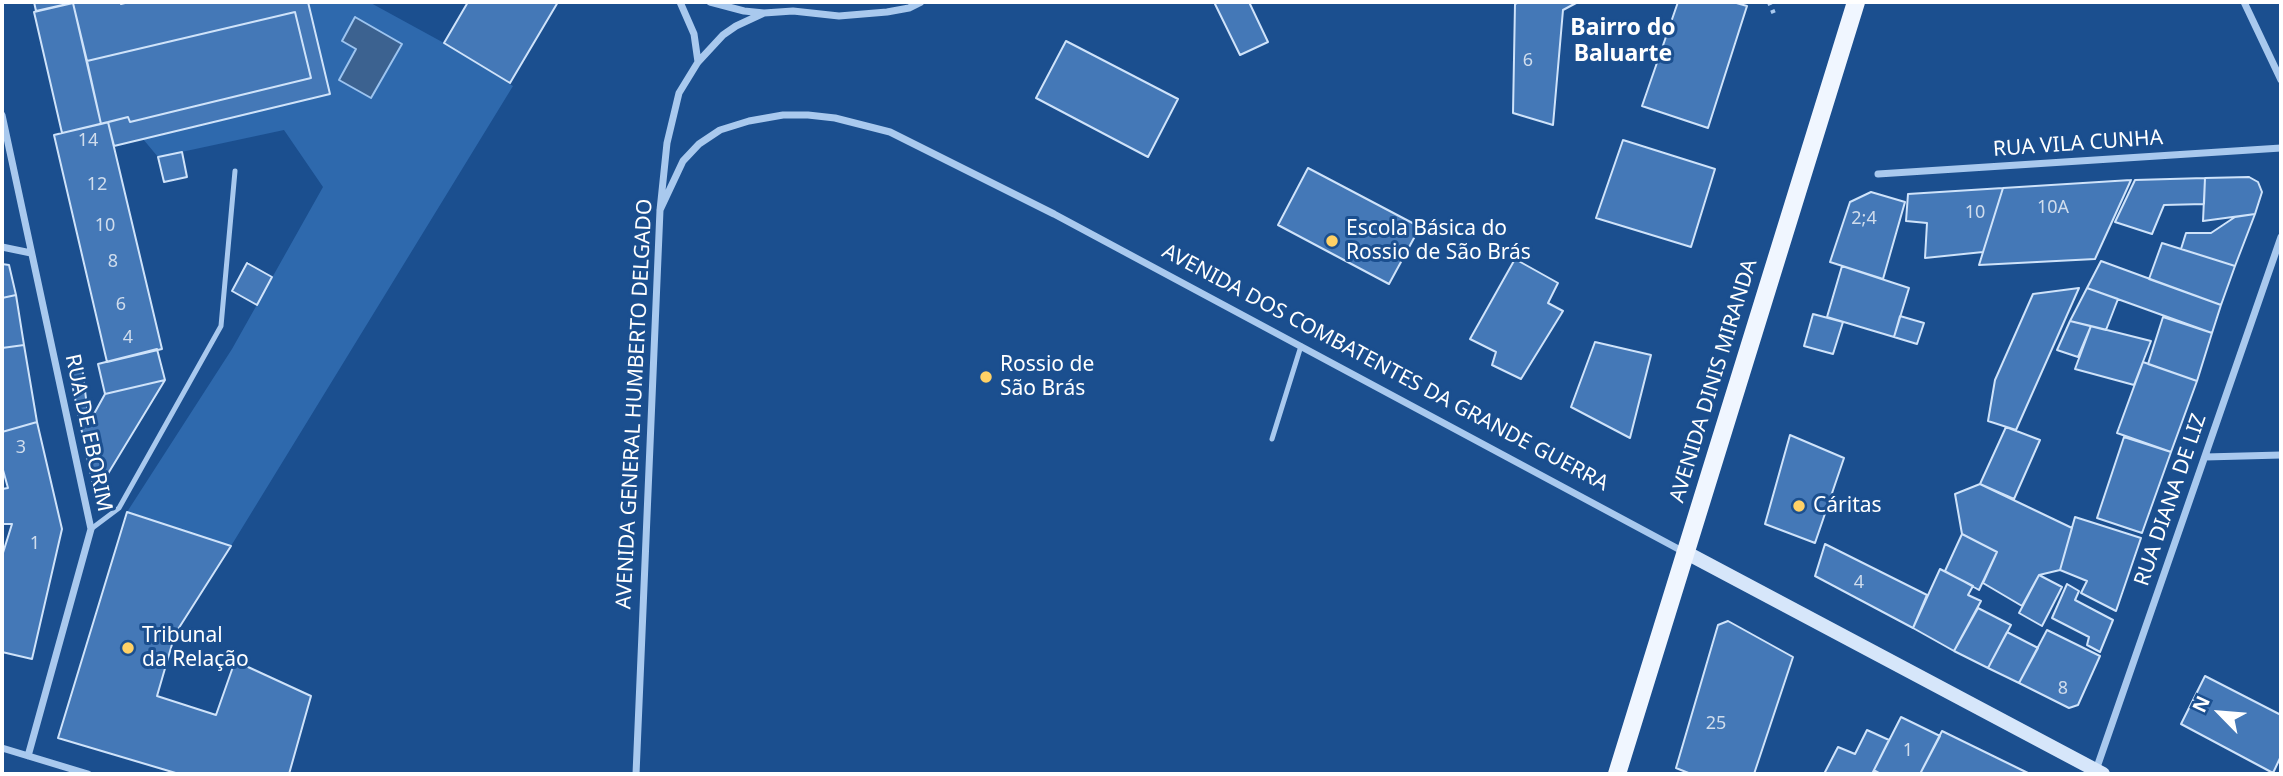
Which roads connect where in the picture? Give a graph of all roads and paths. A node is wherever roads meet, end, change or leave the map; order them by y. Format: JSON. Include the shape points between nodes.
{"nodes":[{"id":1,"x":680,"y":2,"type":"edge"},
{"id":2,"x":710,"y":2,"type":"edge"},
{"id":3,"x":921,"y":2,"type":"edge"},
{"id":4,"x":1769,"y":2,"type":"edge"},
{"id":5,"x":1856,"y":2,"type":"edge"},
{"id":6,"x":2244,"y":2,"type":"edge"},
{"id":7,"x":765,"y":13,"type":"junction"},
{"id":8,"x":1774,"y":14,"type":"dead end"},
{"id":9,"x":698,"y":62,"type":"junction"},
{"id":10,"x":2281,"y":80,"type":"edge"},
{"id":11,"x":2,"y":115,"type":"edge"},
{"id":12,"x":2281,"y":148,"type":"edge"},
{"id":13,"x":235,"y":171,"type":"dead end"},
{"id":14,"x":1878,"y":174,"type":"dead end"},
{"id":15,"x":660,"y":210,"type":"junction"},
{"id":16,"x":2281,"y":237,"type":"edge"},
{"id":17,"x":2,"y":247,"type":"edge"},
{"id":18,"x":31,"y":253,"type":"junction"},
{"id":19,"x":1301,"y":346,"type":"junction"},
{"id":20,"x":1272,"y":439,"type":"dead end"},
{"id":21,"x":2281,"y":455,"type":"edge"},
{"id":22,"x":2205,"y":457,"type":"junction"},
{"id":23,"x":91,"y":529,"type":"junction"},
{"id":24,"x":1685,"y":552,"type":"junction"},
{"id":25,"x":2,"y":748,"type":"edge"},
{"id":26,"x":28,"y":756,"type":"junction"},
{"id":27,"x":2098,"y":773,"type":"edge"},
{"id":28,"x":88,"y":774,"type":"edge"},
{"id":29,"x":636,"y":774,"type":"edge"},
{"id":30,"x":1617,"y":774,"type":"edge"}],
"edges":[{"from":1,"to":9,"type":"street","via":[[694,34]]},
{"from":2,"to":7,"type":"street"},
{"from":3,"to":7,"type":"street","via":[[887,12],[839,16]]},
{"from":4,"to":8,"type":"path"},
{"from":5,"to":24,"type":"main road","name":"AVENIDA DINIS MIRANDA"},
{"from":6,"to":10,"type":"street"},
{"from":7,"to":9,"type":"street","name":"AVENIDA GENERAL HUMBERTO DELGADO","via":[[736,26]]},
{"from":9,"to":15,"type":"street","name":"AVENIDA GENERAL HUMBERTO DELGADO","via":[[679,93],[672,118]]},
{"from":11,"to":18,"type":"street","name":"RUA DE EBORIM"},
{"from":12,"to":14,"type":"street","name":"RUA VILA CUNHA"},
{"from":13,"to":23,"type":"lane","via":[[220,326],[119,508]]},
{"from":15,"to":19,"type":"street","name":"AVENIDA DOS COMBATENTES DA GRANDE GUERRA","via":[[683,161],[720,130],[783,116],[835,118],[890,132]]},
{"from":15,"to":29,"type":"street","name":"AVENIDA GENERAL HUMBERTO DELGADO"},
{"from":16,"to":22,"type":"street","name":"RUA DIANA DE LIZ"},
{"from":17,"to":18,"type":"street"},
{"from":18,"to":23,"type":"street","name":"RUA DE EBORIM"},
{"from":19,"to":20,"type":"lane"},
{"from":19,"to":24,"type":"street","name":"AVENIDA DOS COMBATENTES DA GRANDE GUERRA"},
{"from":21,"to":22,"type":"street"},
{"from":22,"to":27,"type":"street","name":"RUA DIANA DE LIZ"},
{"from":23,"to":26,"type":"street","name":"RUA DE EBORIM"},
{"from":24,"to":27,"type":"street","name":"AVENIDA DOS COMBATENTES DA GRANDE GUERRA"},
{"from":24,"to":30,"type":"main road","name":"AVENIDA DINIS MIRANDA"},
{"from":25,"to":26,"type":"street"},
{"from":26,"to":28,"type":"street"}]}
